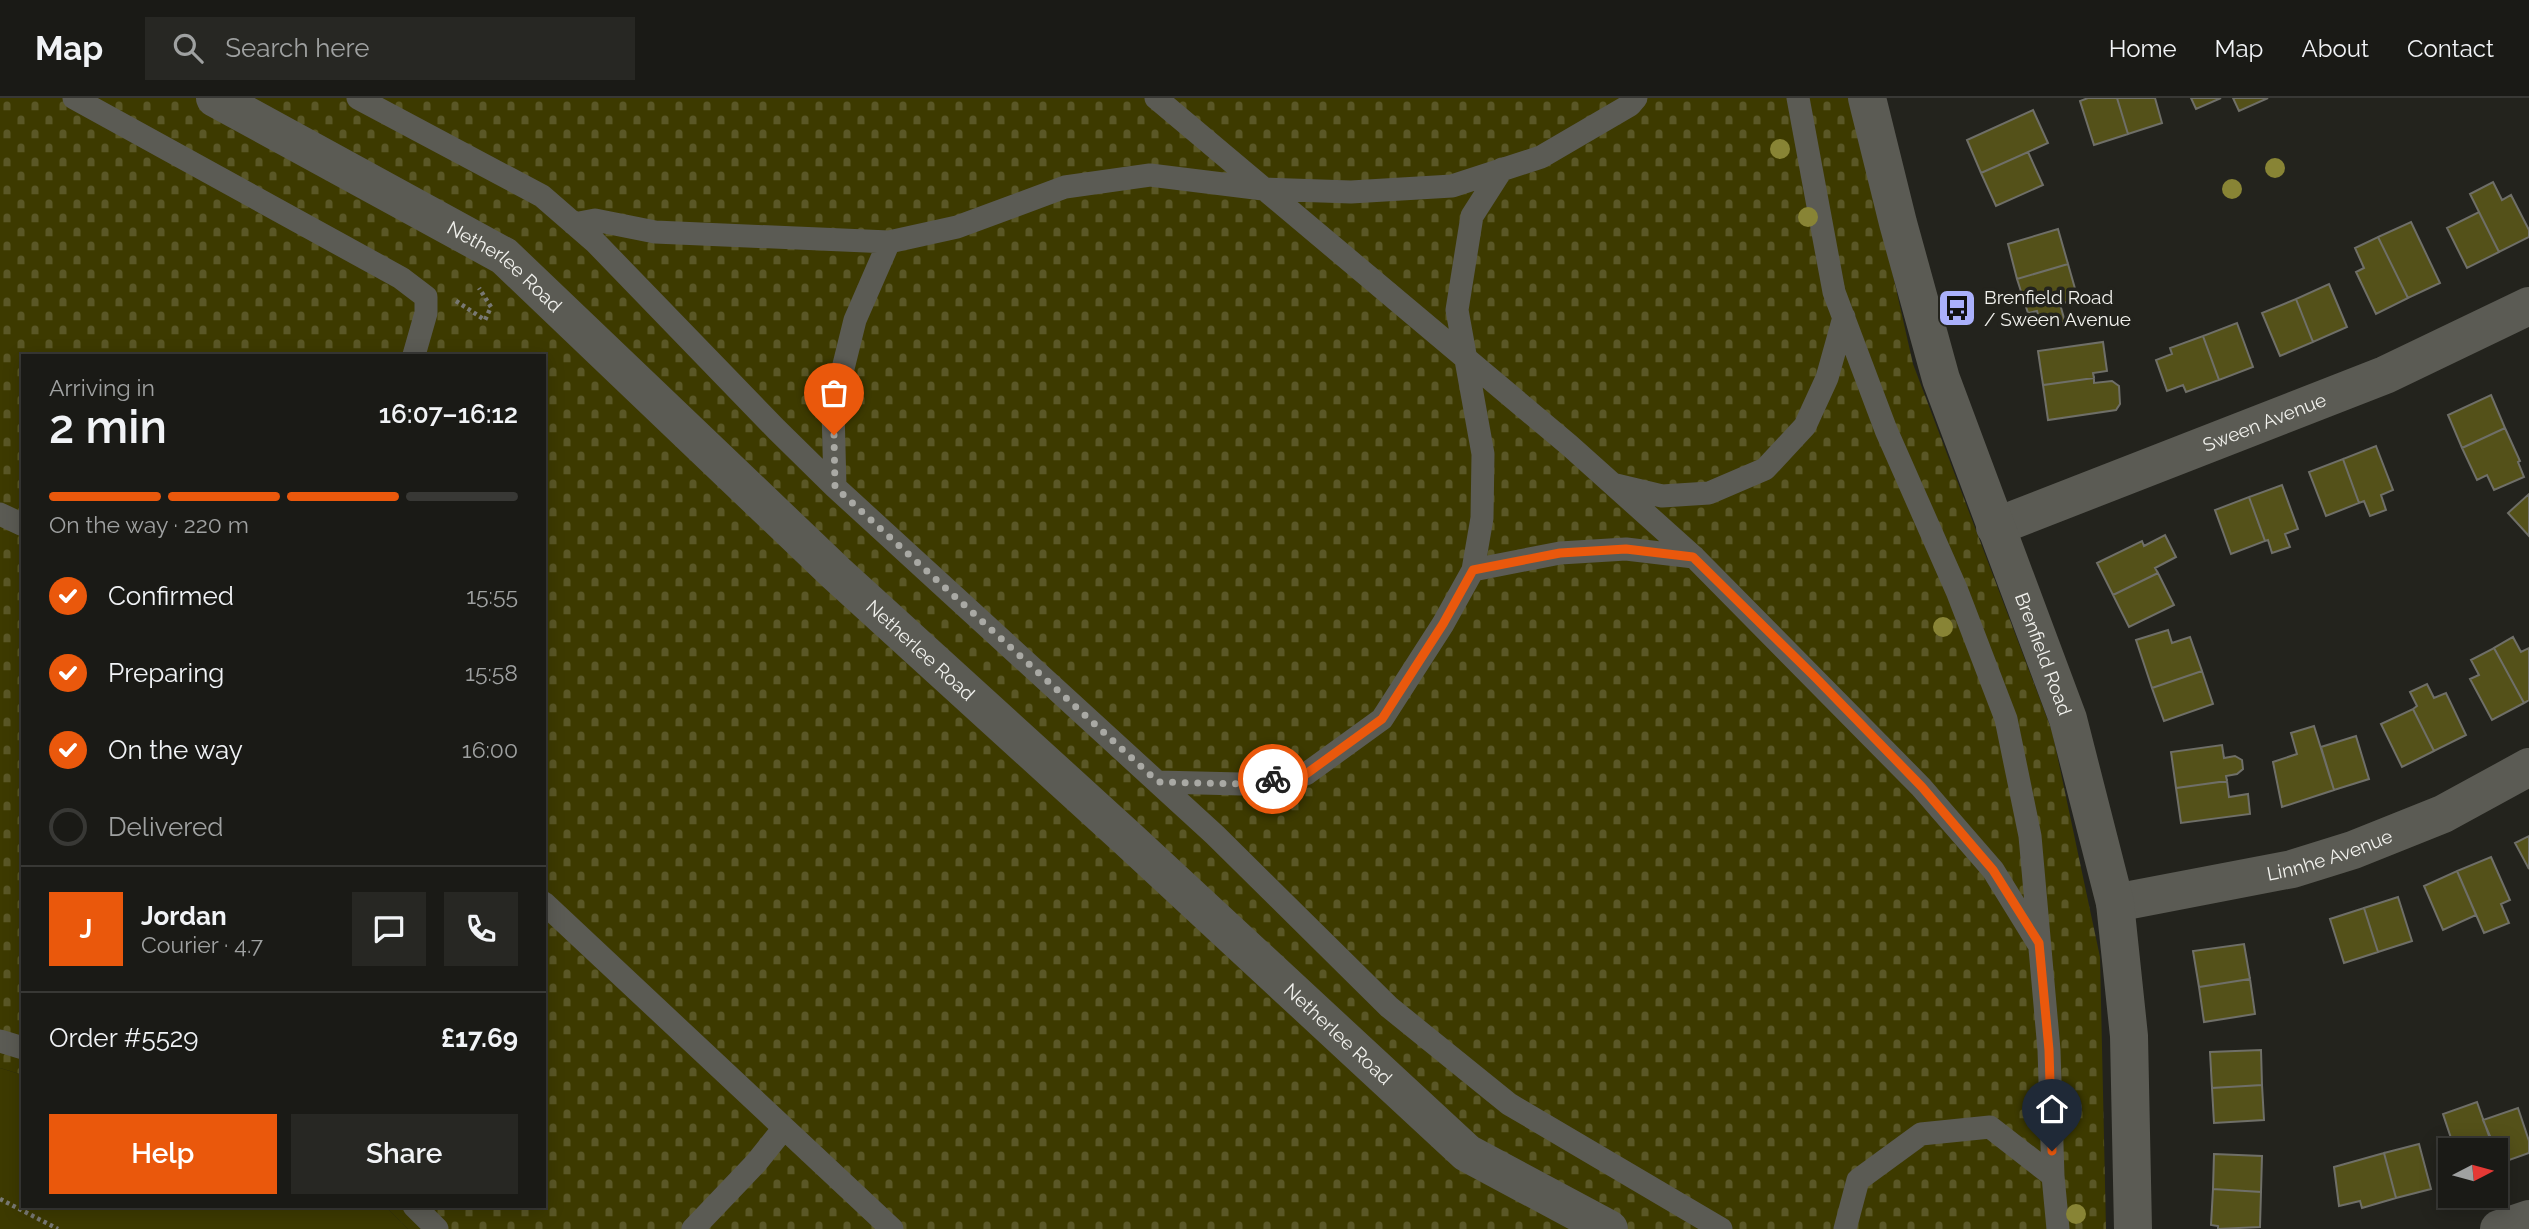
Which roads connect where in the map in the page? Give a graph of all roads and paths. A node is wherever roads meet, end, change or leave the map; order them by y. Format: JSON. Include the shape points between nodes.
{"nodes":[{"id":1,"x":74,"y":98,"type":"edge"},
{"id":2,"x":215,"y":98,"type":"edge"},
{"id":3,"x":358,"y":98,"type":"edge"},
{"id":4,"x":1156,"y":98,"type":"edge"},
{"id":5,"x":1636,"y":98,"type":"edge"},
{"id":6,"x":1798,"y":98,"type":"edge"},
{"id":7,"x":1867,"y":98,"type":"edge"},
{"id":8,"x":1502,"y":170,"type":"junction"},
{"id":9,"x":1263,"y":189,"type":"junction"},
{"id":10,"x":574,"y":224,"type":"junction"},
{"id":11,"x":889,"y":242,"type":"junction"},
{"id":12,"x":1844,"y":317,"type":"junction"},
{"id":13,"x":2524,"y":320,"type":"edge"},
{"id":14,"x":414,"y":354,"type":"edge"},
{"id":15,"x":1465,"y":359,"type":"junction"},
{"id":16,"x":1613,"y":485,"type":"junction"},
{"id":17,"x":835,"y":487,"type":"junction"},
{"id":18,"x":0,"y":514,"type":"edge"},
{"id":19,"x":21,"y":524,"type":"edge"},
{"id":20,"x":1995,"y":527,"type":"junction"},
{"id":21,"x":1693,"y":557,"type":"junction"},
{"id":22,"x":1473,"y":570,"type":"junction"},
{"id":23,"x":2529,"y":767,"type":"edge"},
{"id":24,"x":1158,"y":782,"type":"junction"},
{"id":25,"x":2115,"y":903,"type":"junction"},
{"id":26,"x":546,"y":904,"type":"edge"},
{"id":27,"x":2039,"y":943,"type":"junction"},
{"id":28,"x":0,"y":1041,"type":"edge"},
{"id":29,"x":21,"y":1047,"type":"edge"},
{"id":30,"x":784,"y":1128,"type":"junction"},
{"id":31,"x":2053,"y":1176,"type":"junction"},
{"id":32,"x":0,"y":1199,"type":"edge"},
{"id":33,"x":416,"y":1208,"type":"edge"},
{"id":34,"x":2529,"y":1219,"type":"edge"},
{"id":35,"x":58,"y":1229,"type":"edge"},
{"id":36,"x":437,"y":1229,"type":"edge"},
{"id":37,"x":693,"y":1229,"type":"edge"},
{"id":38,"x":892,"y":1229,"type":"edge"},
{"id":39,"x":1609,"y":1229,"type":"edge"},
{"id":40,"x":1721,"y":1229,"type":"edge"},
{"id":41,"x":1845,"y":1229,"type":"edge"},
{"id":42,"x":2057,"y":1229,"type":"edge"},
{"id":43,"x":2133,"y":1229,"type":"edge"},
{"id":44,"x":2499,"y":1229,"type":"edge"}],
"edges":[{"from":1,"to":14,"type":"lane","via":[[409,284],[426,297]]},
{"from":2,"to":39,"type":"street","name":"Netherlee Road","via":[[503,256],[836,573],[1467,1153]]},
{"from":3,"to":10,"type":"lane","via":[[542,196]]},
{"from":4,"to":9,"type":"lane"},
{"from":5,"to":8,"type":"lane","via":[[1541,157]]},
{"from":6,"to":12,"type":"lane","via":[[1834,292]]},
{"from":7,"to":20,"type":"street","name":"Brenfield Road","via":[[1941,379]]},
{"from":8,"to":9,"type":"lane","via":[[1452,186],[1351,192]]},
{"from":8,"to":15,"type":"lane","via":[[1472,216],[1457,310]]},
{"from":9,"to":11,"type":"lane","via":[[1150,175],[1065,187],[957,227]]},
{"from":9,"to":15,"type":"lane"},
{"from":10,"to":11,"type":"lane","via":[[595,220],[656,232]]},
{"from":10,"to":17,"type":"lane"},
{"from":11,"to":17,"type":"lane","via":[[855,320],[833,410]]},
{"from":12,"to":16,"type":"lane","via":[[1827,378],[1805,426],[1765,470],[1709,493],[1662,496]]},
{"from":12,"to":27,"type":"lane","via":[[2006,719],[2030,836]]},
{"from":13,"to":20,"type":"street","name":"Sween Avenue"},
{"from":15,"to":16,"type":"lane"},
{"from":15,"to":22,"type":"lane","via":[[1483,454],[1482,519]]},
{"from":16,"to":21,"type":"lane"},
{"from":17,"to":24,"type":"lane"},
{"from":18,"to":19,"type":"lane"},
{"from":20,"to":25,"type":"street","name":"Brenfield Road","via":[[2068,719]]},
{"from":21,"to":22,"type":"lane","via":[[1626,549],[1560,553]]},
{"from":21,"to":27,"type":"lane","via":[[1922,787],[1993,870]]},
{"from":22,"to":24,"type":"lane","via":[[1382,719],[1306,774],[1241,784]]},
{"from":23,"to":25,"type":"street","name":"Linnhe Avenue","via":[[2443,814],[2354,850],[2292,869]]},
{"from":24,"to":40,"type":"lane","via":[[1389,1007],[1508,1104]]},
{"from":25,"to":43,"type":"street","name":"Brenfield Road","via":[[2129,1037]]},
{"from":26,"to":30,"type":"lane"},
{"from":27,"to":31,"type":"lane","via":[[2049,1050]]},
{"from":28,"to":29,"type":"lane"},
{"from":30,"to":37,"type":"lane"},
{"from":30,"to":38,"type":"lane"},
{"from":31,"to":41,"type":"lane","via":[[1990,1127],[1921,1134],[1858,1180]]},
{"from":31,"to":42,"type":"lane"},
{"from":32,"to":35,"type":"path"},
{"from":33,"to":36,"type":"lane"},
{"from":34,"to":44,"type":"street"}]}
